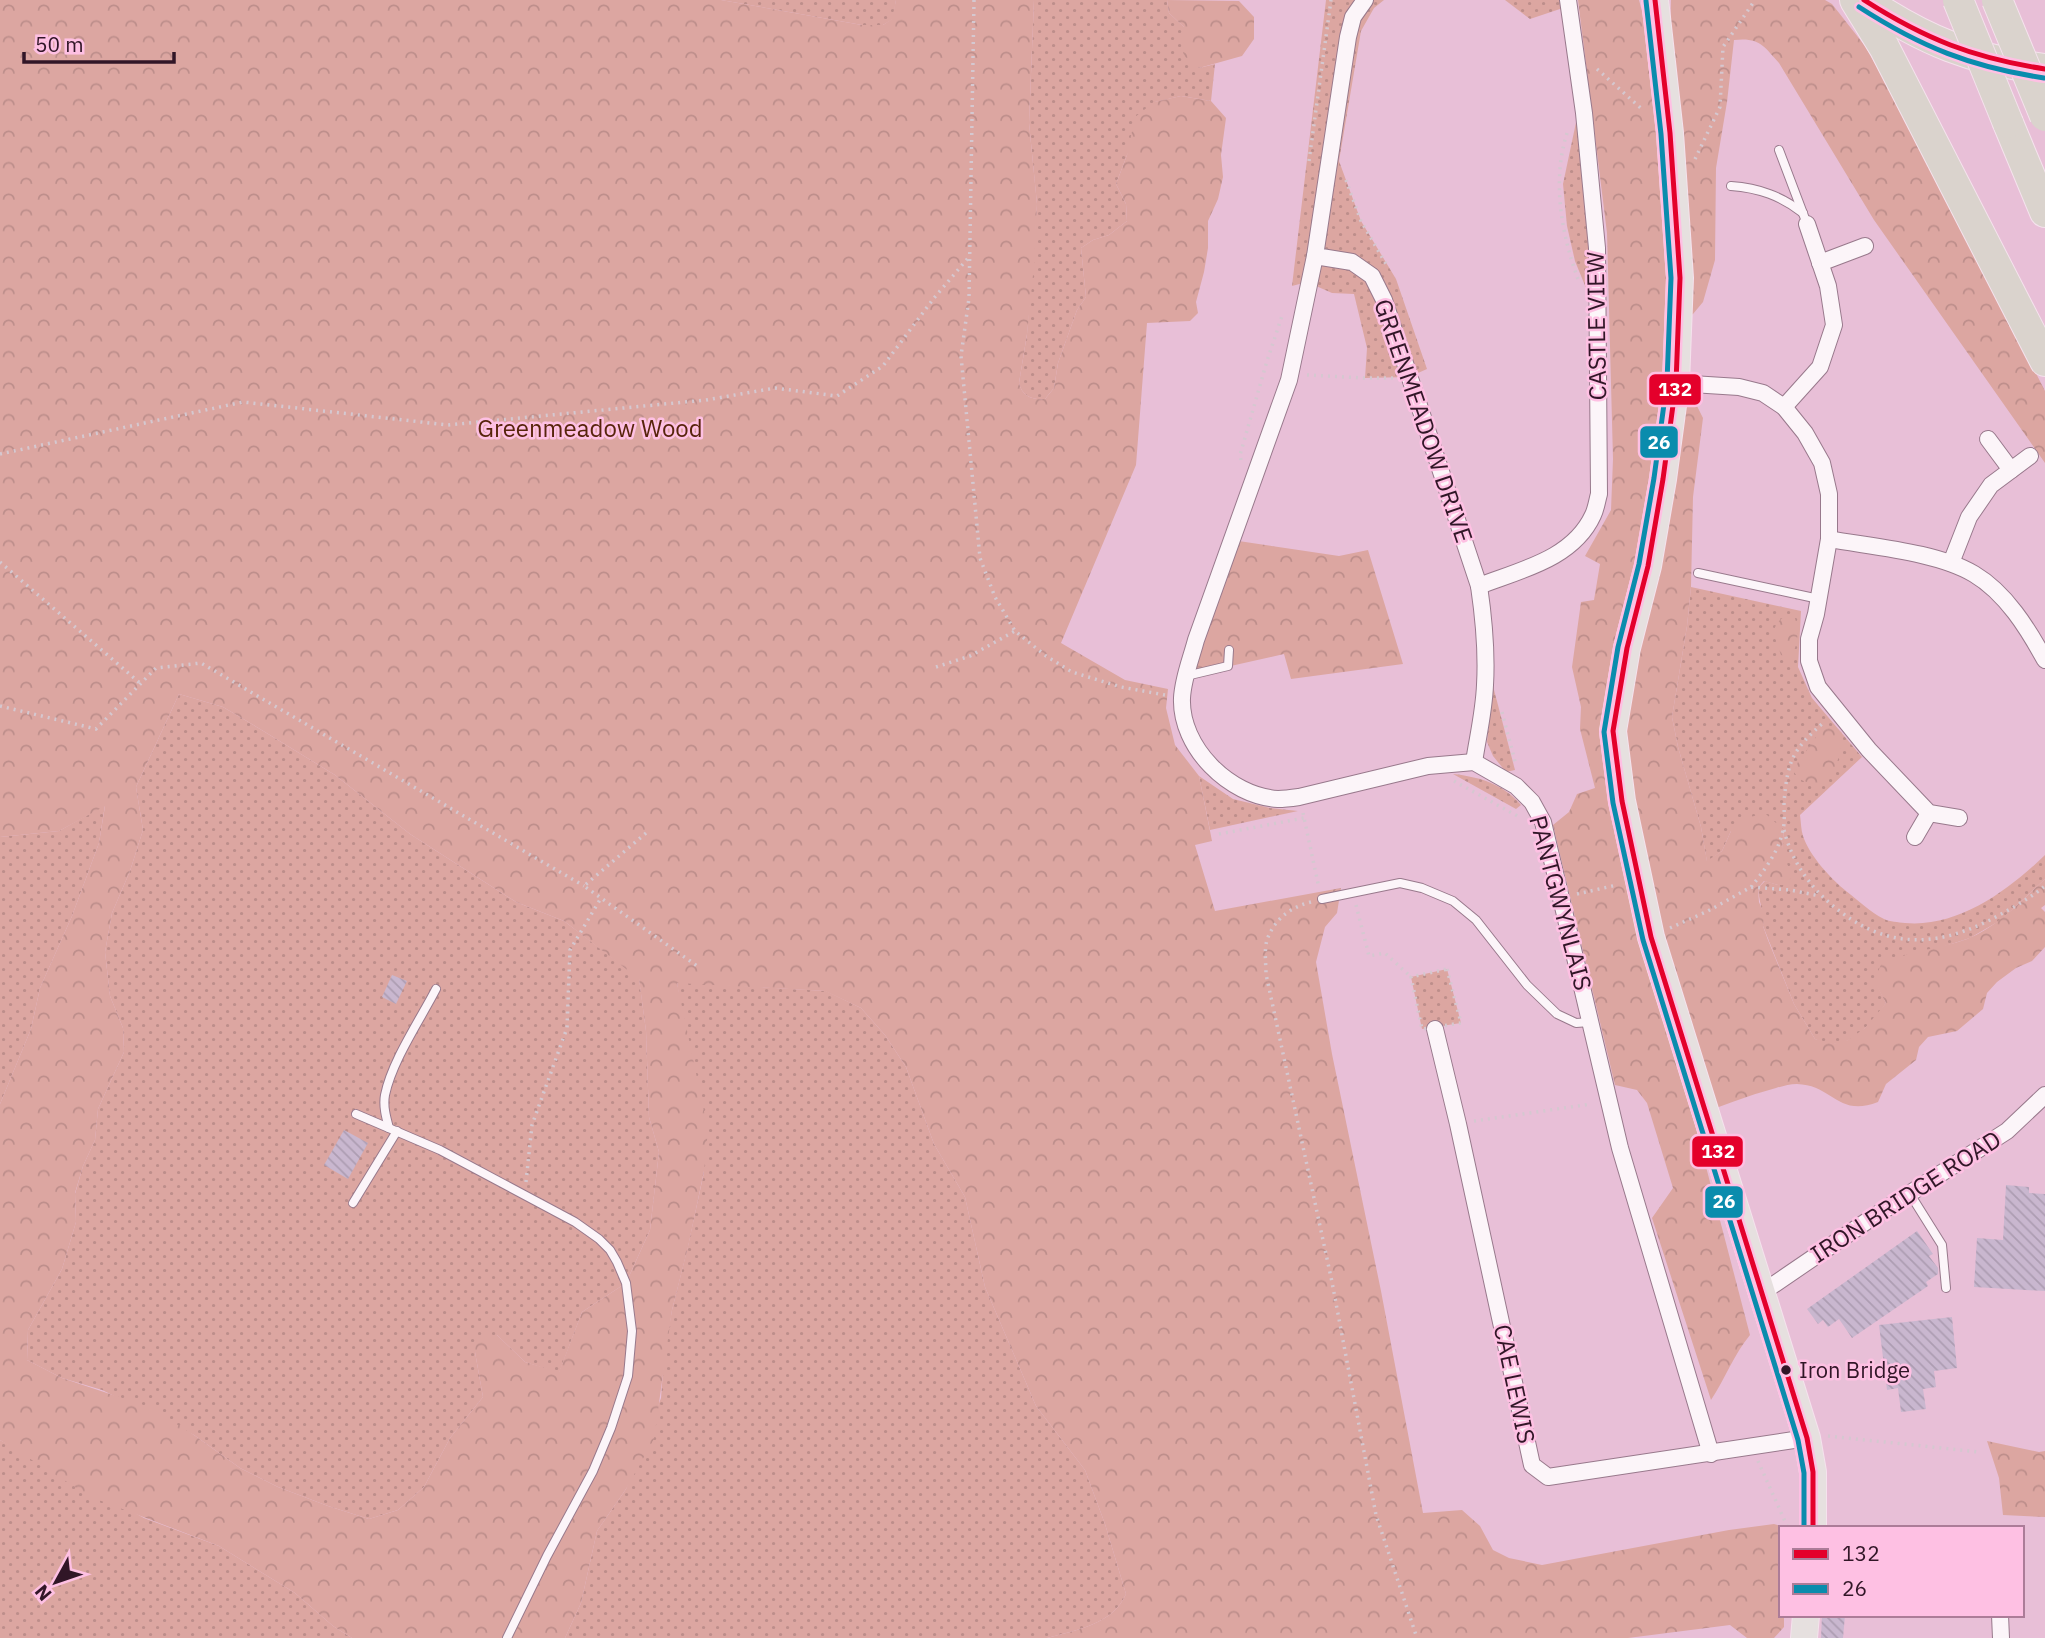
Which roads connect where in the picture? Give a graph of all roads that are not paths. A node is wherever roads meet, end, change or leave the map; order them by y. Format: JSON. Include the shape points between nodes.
{"nodes":[{"id":1,"x":1364,"y":0,"type":"edge"},
{"id":2,"x":1568,"y":0,"type":"edge"},
{"id":3,"x":1655,"y":0,"type":"edge"},
{"id":4,"x":1855,"y":0,"type":"edge"},
{"id":5,"x":1864,"y":0,"type":"edge"},
{"id":6,"x":1958,"y":0,"type":"edge"},
{"id":7,"x":1997,"y":0,"type":"edge"},
{"id":8,"x":2045,"y":69,"type":"edge"},
{"id":9,"x":2045,"y":116,"type":"edge"},
{"id":10,"x":1779,"y":150,"type":"dead end"},
{"id":11,"x":1731,"y":186,"type":"dead end"},
{"id":12,"x":2045,"y":212,"type":"edge"},
{"id":13,"x":1805,"y":218,"type":"junction"},
{"id":14,"x":1865,"y":246,"type":"dead end"},
{"id":15,"x":1315,"y":256,"type":"junction"},
{"id":16,"x":1820,"y":263,"type":"junction"},
{"id":17,"x":2045,"y":362,"type":"edge"},
{"id":18,"x":1676,"y":383,"type":"junction"},
{"id":19,"x":1784,"y":407,"type":"junction"},
{"id":20,"x":1988,"y":439,"type":"dead end"},
{"id":21,"x":2030,"y":456,"type":"dead end"},
{"id":22,"x":2011,"y":470,"type":"junction"},
{"id":23,"x":1829,"y":539,"type":"junction"},
{"id":24,"x":1951,"y":563,"type":"junction"},
{"id":25,"x":1698,"y":573,"type":"dead end"},
{"id":26,"x":1479,"y":586,"type":"junction"},
{"id":27,"x":1819,"y":599,"type":"junction"},
{"id":28,"x":1229,"y":650,"type":"dead end"},
{"id":29,"x":2045,"y":660,"type":"edge"},
{"id":30,"x":1185,"y":676,"type":"junction"},
{"id":31,"x":1474,"y":762,"type":"junction"},
{"id":32,"x":1929,"y":813,"type":"junction"},
{"id":33,"x":1959,"y":818,"type":"dead end"},
{"id":34,"x":1915,"y":837,"type":"dead end"},
{"id":35,"x":1322,"y":899,"type":"road end"},
{"id":36,"x":436,"y":989,"type":"dead end"},
{"id":37,"x":1590,"y":1022,"type":"junction"},
{"id":38,"x":1435,"y":1028,"type":"road end"},
{"id":39,"x":2045,"y":1095,"type":"edge"},
{"id":40,"x":356,"y":1114,"type":"dead end"},
{"id":41,"x":393,"y":1130,"type":"junction"},
{"id":42,"x":1910,"y":1194,"type":"junction"},
{"id":43,"x":352,"y":1203,"type":"dead end"},
{"id":44,"x":1946,"y":1288,"type":"dead end"},
{"id":45,"x":1763,"y":1292,"type":"junction"},
{"id":46,"x":1807,"y":1436,"type":"junction"},
{"id":47,"x":1711,"y":1454,"type":"junction"},
{"id":48,"x":1813,"y":1526,"type":"edge"},
{"id":49,"x":1806,"y":1617,"type":"edge"},
{"id":50,"x":2000,"y":1617,"type":"edge"},
{"id":51,"x":507,"y":1638,"type":"edge"},
{"id":52,"x":1804,"y":1638,"type":"edge"},
{"id":53,"x":2001,"y":1638,"type":"edge"}],
"edges":[{"from":1,"to":15,"type":"street","via":[[1348,37]]},
{"from":2,"to":26,"type":"street","name":"CASTLE VIEW","via":[[1597,248],[1599,494],[1593,515],[1576,540],[1559,554]]},
{"from":3,"to":18,"type":"main road","via":[[1680,278]]},
{"from":4,"to":17,"type":"highway","via":[[1884,47]]},
{"from":5,"to":8,"type":"highway","via":[[1956,50]]},
{"from":6,"to":12,"type":"highway","bridge":true},
{"from":7,"to":9,"type":"highway","bridge":true},
{"from":10,"to":13,"type":"lane"},
{"from":11,"to":13,"type":"lane","via":[[1762,190],[1787,201]]},
{"from":13,"to":16,"type":"street"},
{"from":14,"to":16,"type":"street"},
{"from":15,"to":26,"type":"street","name":"GREENMEADOW DRIVE","via":[[1352,262],[1372,276],[1384,300]]},
{"from":15,"to":30,"type":"street","via":[[1290,374]]},
{"from":16,"to":19,"type":"street","via":[[1834,325],[1819,367]]},
{"from":18,"to":19,"type":"street","via":[[1739,387],[1763,393]]},
{"from":18,"to":45,"type":"main road","via":[[1648,566],[1612,732],[1651,937]]},
{"from":19,"to":23,"type":"street","via":[[1822,463],[1829,494]]},
{"from":20,"to":22,"type":"street"},
{"from":21,"to":22,"type":"street"},
{"from":22,"to":24,"type":"street","via":[[1991,485],[1969,517]]},
{"from":23,"to":24,"type":"street"},
{"from":23,"to":27,"type":"street"},
{"from":24,"to":29,"type":"street","via":[[1976,575],[2003,599],[2029,629]]},
{"from":25,"to":27,"type":"lane"},
{"from":26,"to":31,"type":"street","name":"GREENMEADOW DRIVE","via":[[1486,656]]},
{"from":27,"to":32,"type":"street","via":[[1809,639],[1809,661],[1818,687]]},
{"from":28,"to":30,"type":"lane","via":[[1228,666]]},
{"from":30,"to":31,"type":"street","via":[[1183,716],[1189,736],[1209,767],[1261,796],[1299,797],[1428,766]]},
{"from":31,"to":37,"type":"street","name":"PANTGWYNLAIS","via":[[1516,786],[1543,822]]},
{"from":32,"to":33,"type":"street"},
{"from":32,"to":34,"type":"street"},
{"from":35,"to":37,"type":"lane","via":[[1400,883],[1453,901],[1476,920],[1527,985],[1557,1014],[1576,1023]]},
{"from":36,"to":41,"type":"lane","via":[[390,1078],[384,1106]]},
{"from":37,"to":47,"type":"street","name":"PANTGWYNLAIS","via":[[1620,1148]]},
{"from":38,"to":47,"type":"street","name":"CAE LEWIS","via":[[1532,1465],[1548,1477]]},
{"from":39,"to":42,"type":"street","name":"IRON BRIDGE ROAD","via":[[2007,1131]]},
{"from":40,"to":41,"type":"lane"},
{"from":41,"to":43,"type":"lane"},
{"from":41,"to":51,"type":"lane","via":[[575,1222],[610,1250],[626,1283],[632,1331],[628,1376],[611,1429]]},
{"from":42,"to":44,"type":"lane","via":[[1942,1245]]},
{"from":42,"to":45,"type":"street","name":"IRON BRIDGE ROAD"},
{"from":45,"to":46,"type":"main road"},
{"from":46,"to":47,"type":"street","name":"CAE LEWIS"},
{"from":46,"to":48,"type":"main road","via":[[1813,1472]]},
{"from":49,"to":52,"type":"main road"},
{"from":50,"to":53,"type":"street"}]}
